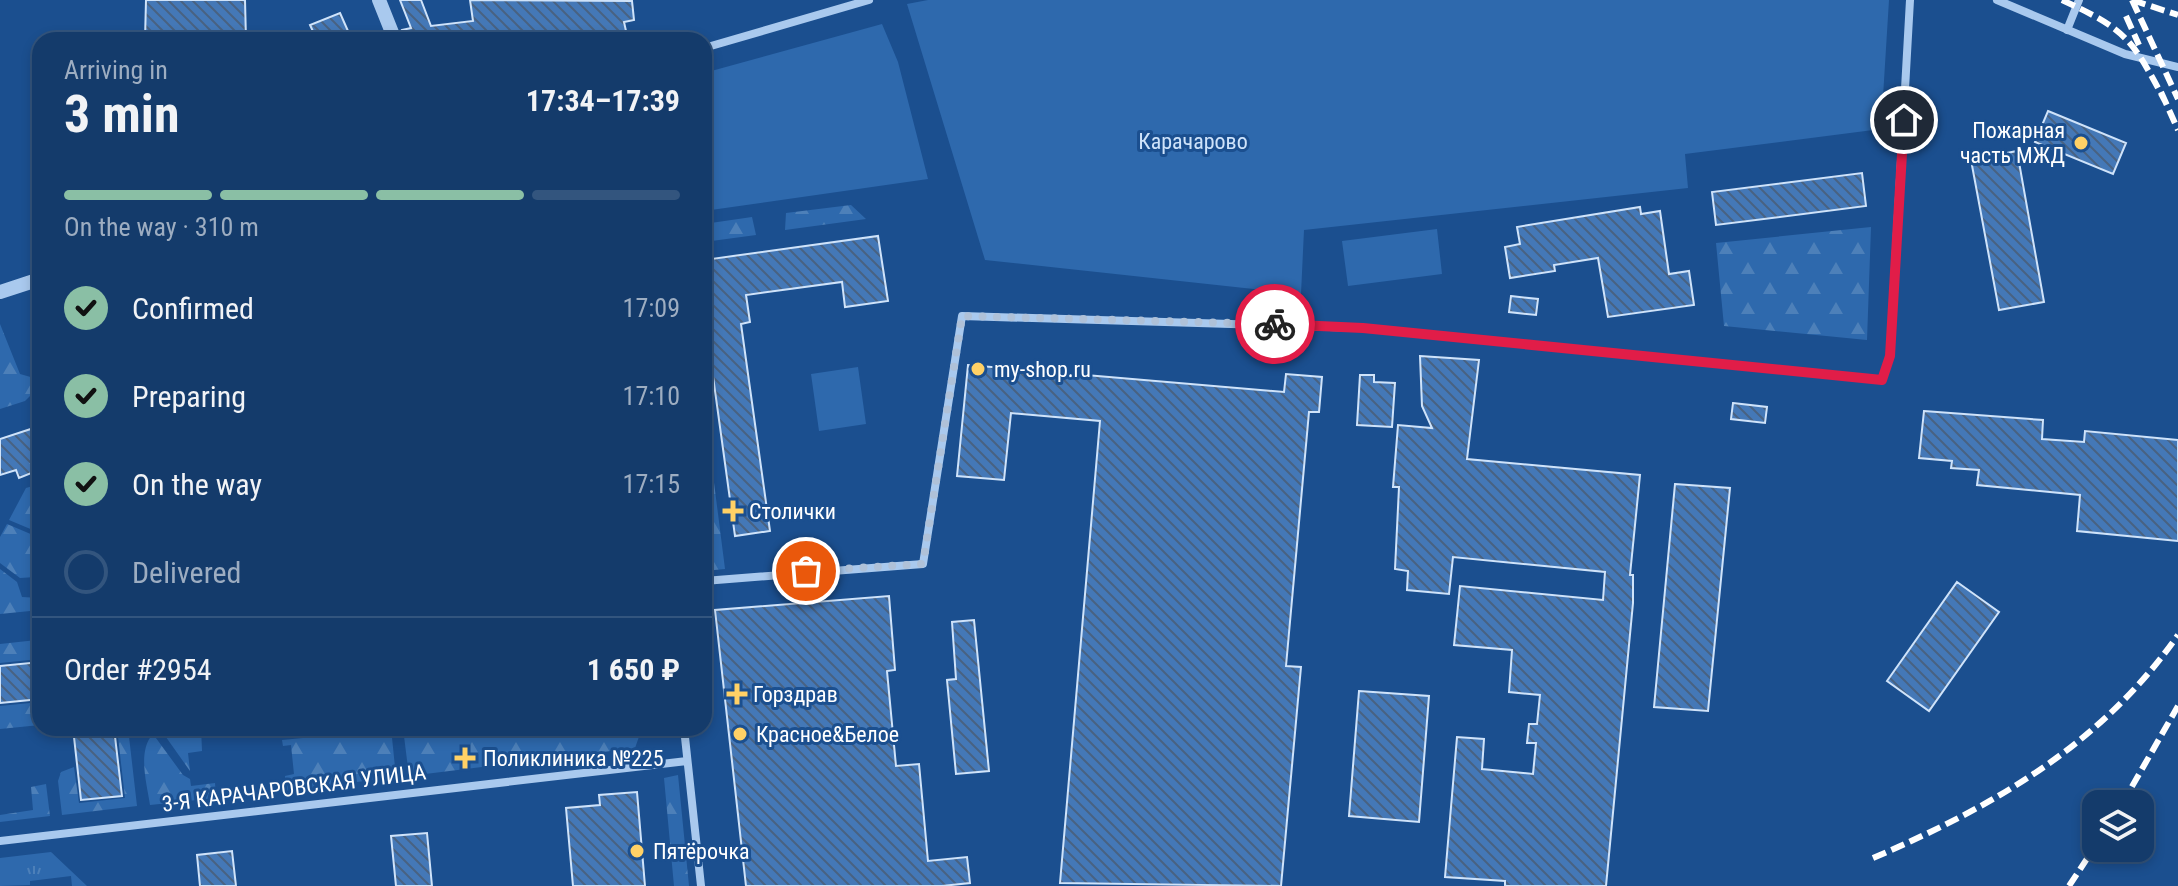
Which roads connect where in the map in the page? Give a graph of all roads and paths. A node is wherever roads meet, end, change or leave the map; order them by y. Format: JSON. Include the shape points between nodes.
{"nodes":[{"id":1,"x":379,"y":0,"type":"edge"},
{"id":2,"x":869,"y":0,"type":"edge"},
{"id":3,"x":1910,"y":0,"type":"edge"},
{"id":4,"x":1997,"y":0,"type":"edge"},
{"id":5,"x":2079,"y":0,"type":"edge"},
{"id":6,"x":2067,"y":30,"type":"junction"},
{"id":7,"x":392,"y":32,"type":"edge"},
{"id":8,"x":712,"y":46,"type":"edge"},
{"id":9,"x":2178,"y":67,"type":"edge"},
{"id":10,"x":32,"y":282,"type":"edge"},
{"id":11,"x":0,"y":292,"type":"edge"},
{"id":12,"x":712,"y":580,"type":"edge"},
{"id":13,"x":685,"y":736,"type":"edge"},
{"id":14,"x":687,"y":761,"type":"junction"},
{"id":15,"x":0,"y":841,"type":"edge"},
{"id":16,"x":701,"y":886,"type":"edge"}],
"edges":[{"from":1,"to":7,"type":"street"},
{"from":2,"to":8,"type":"street"},
{"from":3,"to":12,"type":"street","via":[[1890,356],[1882,380],[1363,328],[962,316],[923,564]]},
{"from":4,"to":6,"type":"street"},
{"from":5,"to":6,"type":"street"},
{"from":6,"to":9,"type":"street","via":[[2125,54]]},
{"from":10,"to":11,"type":"street"},
{"from":13,"to":14,"type":"street"},
{"from":14,"to":15,"type":"street","name":"3-Я КАРАЧАРОВСКАЯ УЛИЦА"},
{"from":14,"to":16,"type":"street"}]}
